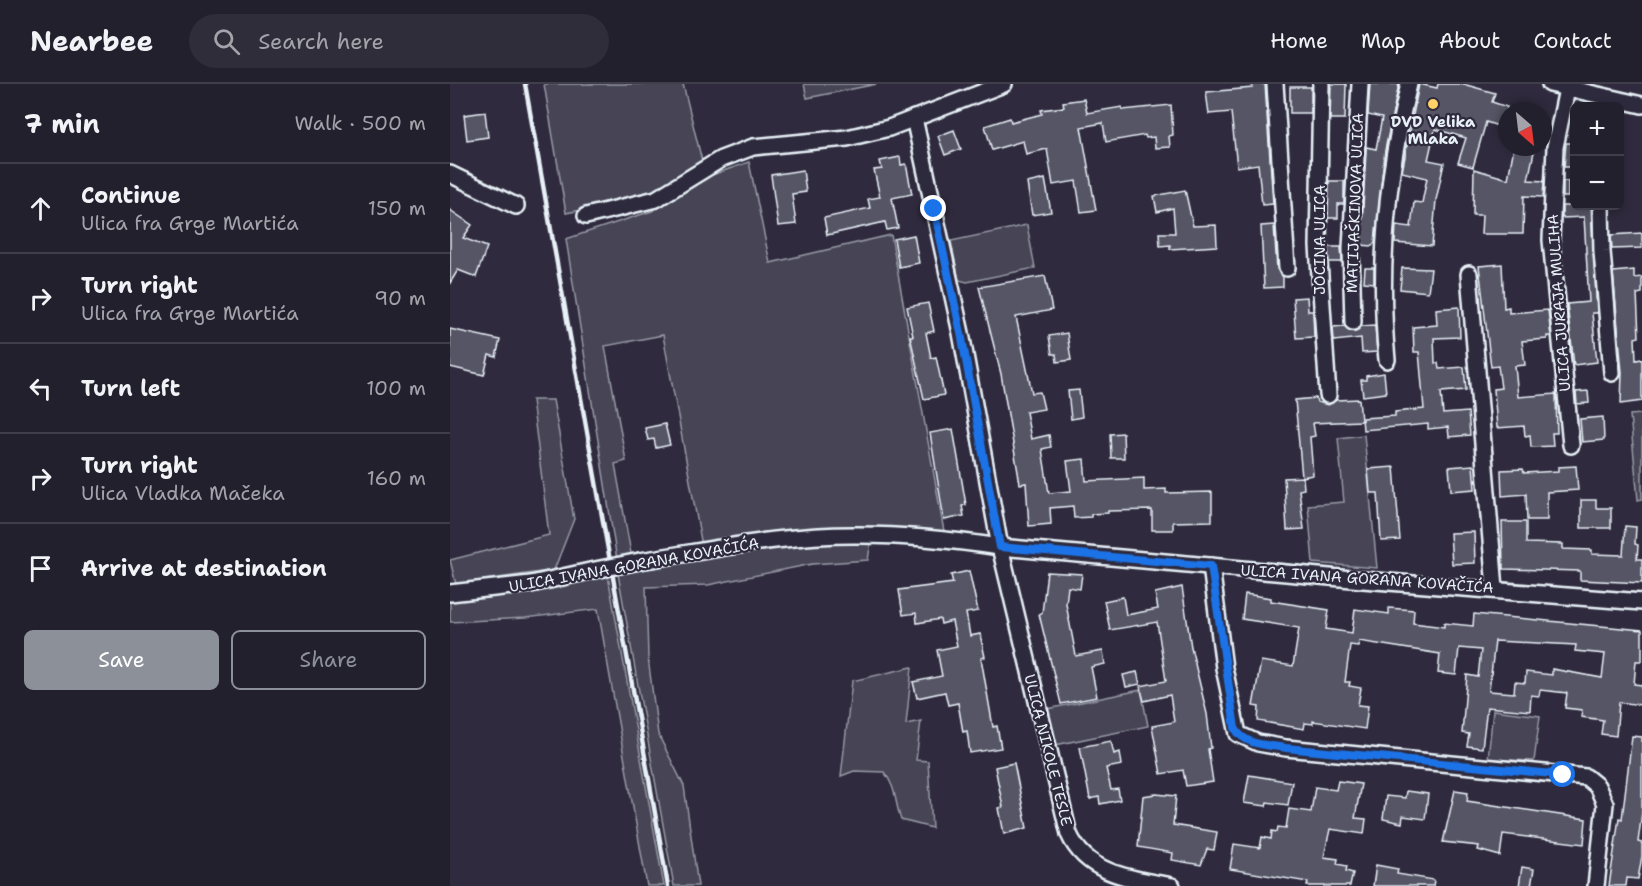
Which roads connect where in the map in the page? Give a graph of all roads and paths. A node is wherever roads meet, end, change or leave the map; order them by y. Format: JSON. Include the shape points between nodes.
{"nodes":[{"id":1,"x":1004,"y":84,"type":"edge"},
{"id":2,"x":1275,"y":84,"type":"edge"},
{"id":3,"x":1321,"y":84,"type":"edge"},
{"id":4,"x":1360,"y":84,"type":"edge"},
{"id":5,"x":1409,"y":84,"type":"edge"},
{"id":6,"x":1550,"y":84,"type":"edge"},
{"id":7,"x":1567,"y":89,"type":"junction"},
{"id":8,"x":972,"y":90,"type":"edge"},
{"id":9,"x":1605,"y":102,"type":"edge"},
{"id":10,"x":1624,"y":104,"type":"edge"},
{"id":11,"x":1642,"y":105,"type":"edge"},
{"id":12,"x":914,"y":118,"type":"junction"},
{"id":13,"x":450,"y":174,"type":"edge"},
{"id":14,"x":516,"y":206,"type":"dead end"},
{"id":15,"x":1600,"y":210,"type":"edge"},
{"id":16,"x":586,"y":216,"type":"dead end"},
{"id":17,"x":1287,"y":268,"type":"dead end"},
{"id":18,"x":1469,"y":274,"type":"dead end"},
{"id":19,"x":1353,"y":322,"type":"dead end"},
{"id":20,"x":1387,"y":360,"type":"dead end"},
{"id":21,"x":1612,"y":373,"type":"dead end"},
{"id":22,"x":1328,"y":395,"type":"dead end"},
{"id":23,"x":1571,"y":446,"type":"dead end"},
{"id":24,"x":1000,"y":547,"type":"junction"},
{"id":25,"x":1211,"y":566,"type":"junction"},
{"id":26,"x":1495,"y":589,"type":"junction"},
{"id":27,"x":450,"y":593,"type":"edge"},
{"id":28,"x":1642,"y":602,"type":"edge"},
{"id":29,"x":1172,"y":886,"type":"edge"},
{"id":30,"x":1596,"y":886,"type":"edge"}],
"edges":[{"from":1,"to":8,"type":"street"},
{"from":2,"to":17,"type":"street"},
{"from":3,"to":22,"type":"street","name":"JOCINA ULICA","via":[[1318,246]]},
{"from":4,"to":19,"type":"street","name":"MATIJAŠKINOVA ULICA","via":[[1351,248]]},
{"from":5,"to":20,"type":"street","via":[[1387,217],[1383,317]]},
{"from":6,"to":7,"type":"street"},
{"from":7,"to":9,"type":"street"},
{"from":7,"to":23,"type":"street","name":"ULICA JURAJA MULIHA","via":[[1555,147],[1551,240]]},
{"from":8,"to":12,"type":"street"},
{"from":10,"to":11,"type":"street"},
{"from":12,"to":16,"type":"street","via":[[847,138],[753,147],[721,159],[656,199]]},
{"from":12,"to":24,"type":"street","name":"ULICA NIKOLE TESLE","via":[[961,333]]},
{"from":13,"to":14,"type":"street"},
{"from":15,"to":21,"type":"street"},
{"from":18,"to":26,"type":"street"},
{"from":24,"to":25,"type":"street","name":"ULICA IVANA GORANA KOVAČIĆA"},
{"from":24,"to":27,"type":"street","name":"ULICA IVANA GORANA KOVAČIĆA","bridge":true,"via":[[859,535],[786,539],[640,561],[531,585]]},
{"from":24,"to":29,"type":"street","name":"ULICA NIKOLE TESLE","via":[[1058,799],[1074,847],[1092,864],[1124,878]]},
{"from":25,"to":26,"type":"street","name":"ULICA IVANA GORANA KOVAČIĆA"},
{"from":25,"to":30,"type":"street","via":[[1224,668],[1238,734],[1249,741],[1286,748],[1586,777],[1597,786],[1605,804]]},
{"from":26,"to":28,"type":"street","name":"ULICA IVANA GORANA KOVAČIĆA"}]}
